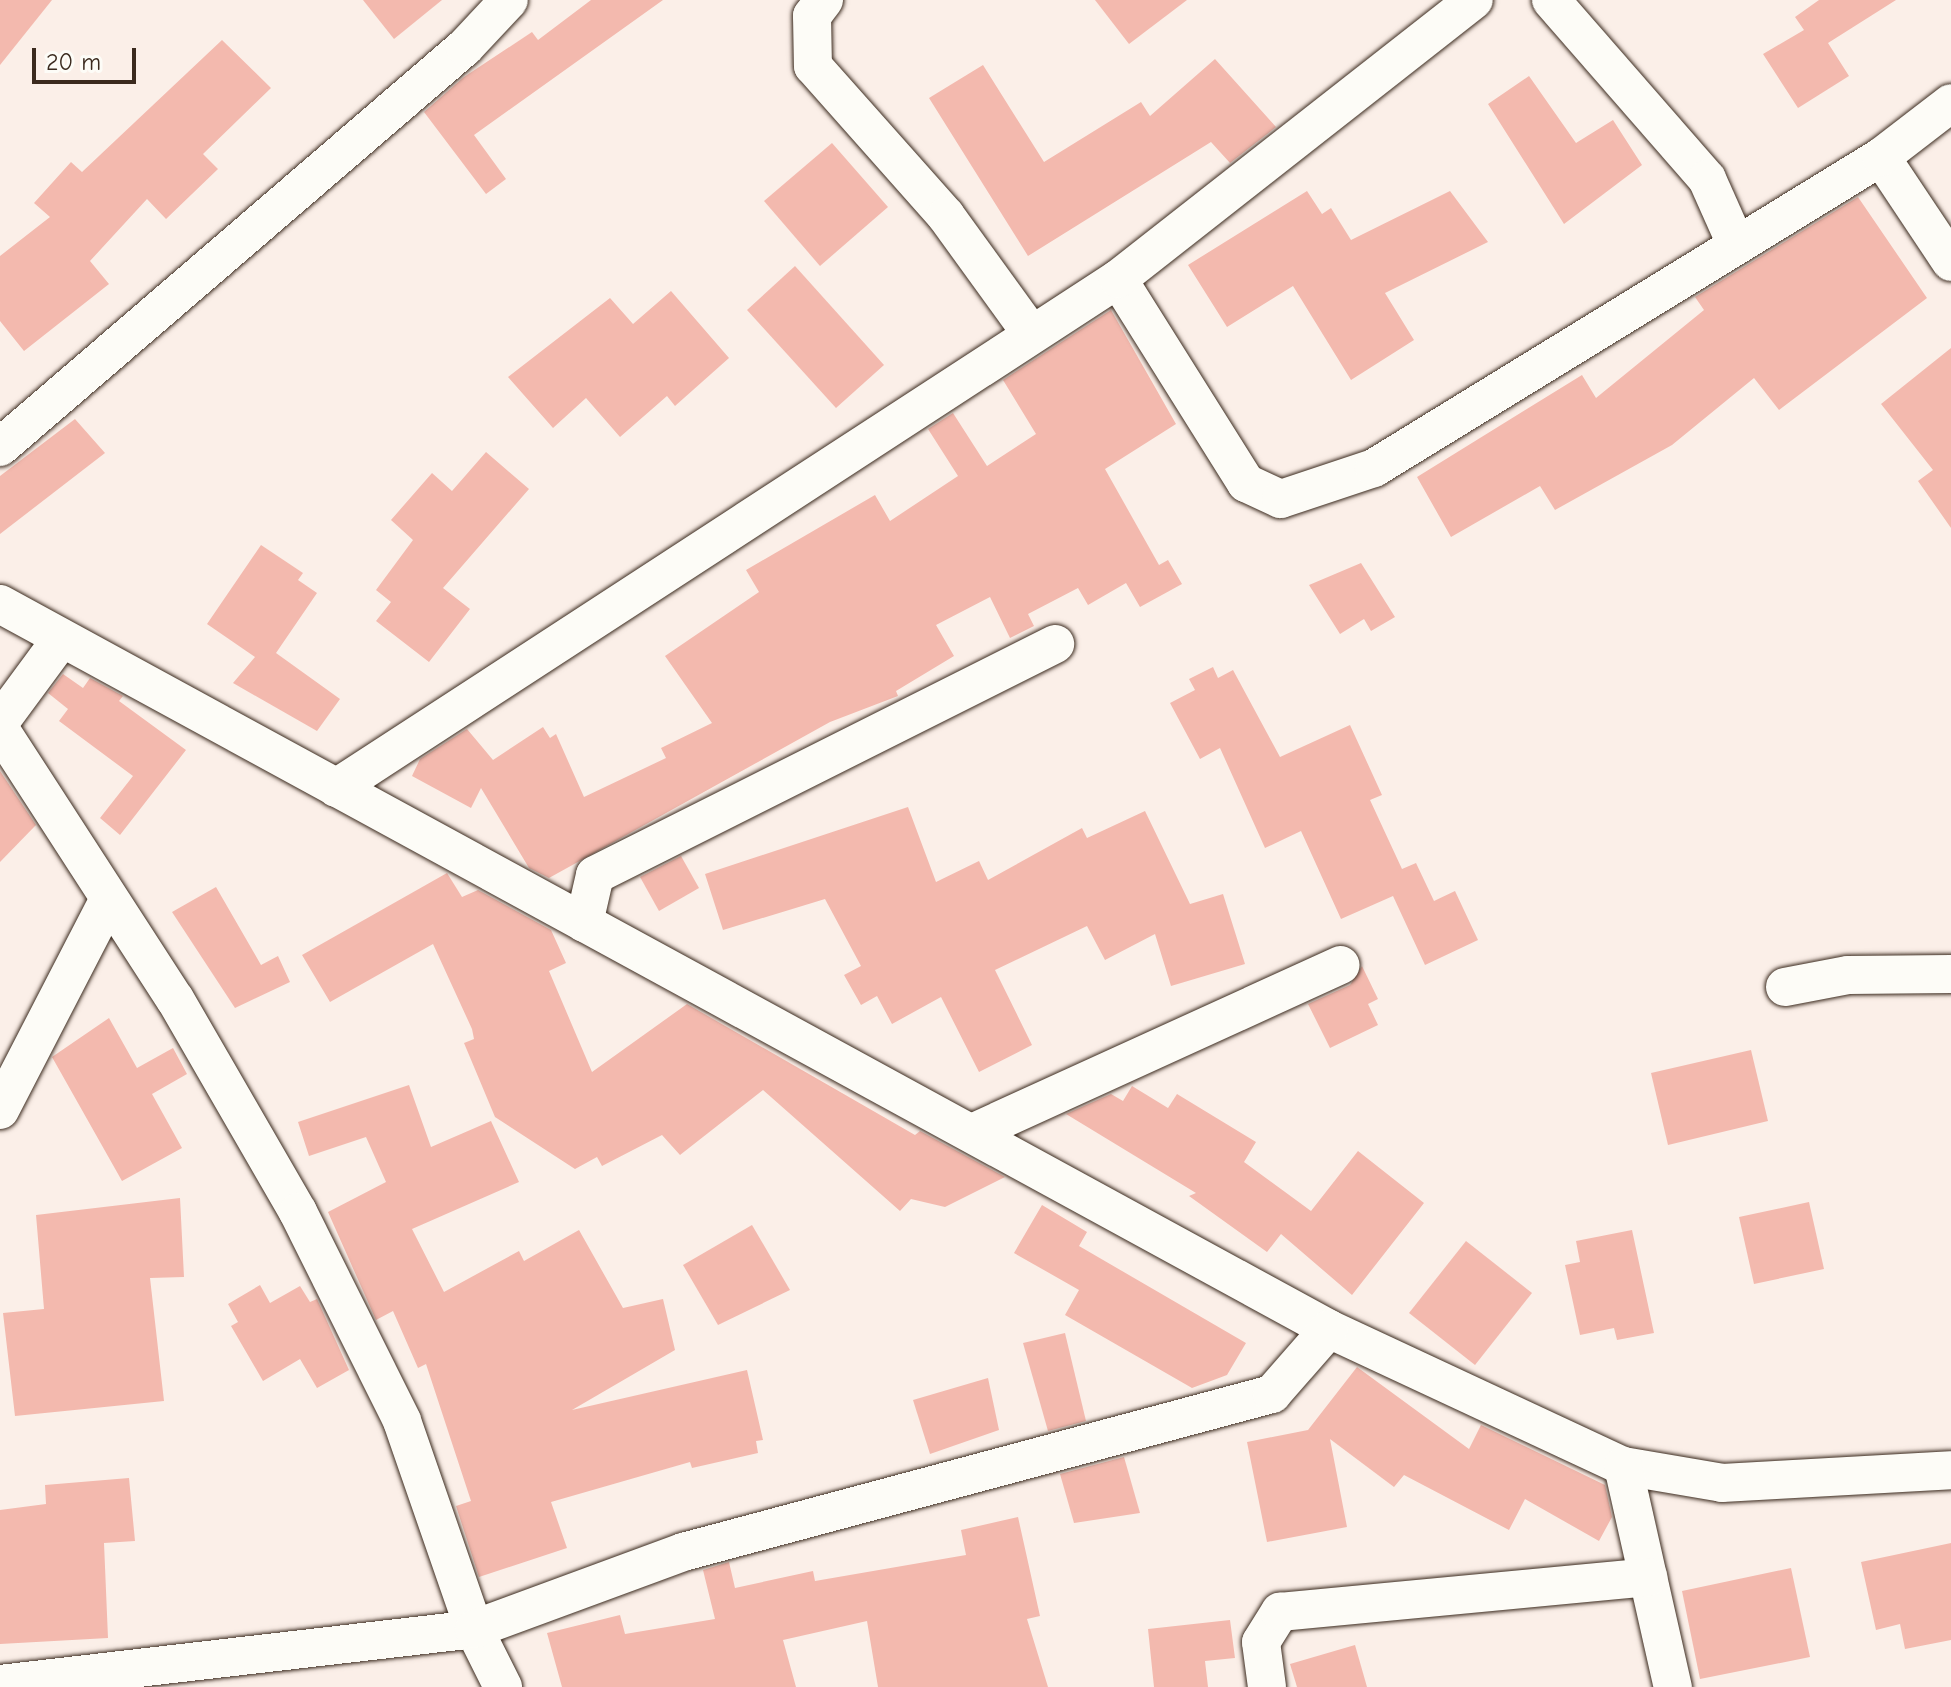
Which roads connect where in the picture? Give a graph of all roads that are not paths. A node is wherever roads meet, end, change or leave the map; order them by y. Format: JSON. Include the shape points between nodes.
{"nodes":[{"id":1,"x":509,"y":0,"type":"edge"},
{"id":2,"x":824,"y":0,"type":"edge"},
{"id":3,"x":1474,"y":0,"type":"edge"},
{"id":4,"x":1551,"y":0,"type":"edge"},
{"id":5,"x":1951,"y":103,"type":"edge"},
{"id":6,"x":1881,"y":157,"type":"junction"},
{"id":7,"x":1735,"y":242,"type":"junction"},
{"id":8,"x":1951,"y":262,"type":"edge"},
{"id":9,"x":1118,"y":279,"type":"junction"},
{"id":10,"x":1030,"y":332,"type":"junction"},
{"id":11,"x":0,"y":447,"type":"edge"},
{"id":12,"x":0,"y":604,"type":"edge"},
{"id":13,"x":62,"y":638,"type":"junction"},
{"id":14,"x":1055,"y":644,"type":"dead end"},
{"id":15,"x":0,"y":722,"type":"edge"},
{"id":16,"x":0,"y":729,"type":"edge"},
{"id":17,"x":336,"y":788,"type":"junction"},
{"id":18,"x":108,"y":901,"type":"junction"},
{"id":19,"x":584,"y":923,"type":"junction"},
{"id":20,"x":1340,"y":965,"type":"dead end"},
{"id":21,"x":1951,"y":974,"type":"edge"},
{"id":22,"x":1785,"y":987,"type":"dead end"},
{"id":23,"x":0,"y":1110,"type":"edge"},
{"id":24,"x":972,"y":1133,"type":"junction"},
{"id":25,"x":1329,"y":1329,"type":"junction"},
{"id":26,"x":1623,"y":1466,"type":"junction"},
{"id":27,"x":1951,"y":1470,"type":"edge"},
{"id":28,"x":1648,"y":1577,"type":"junction"},
{"id":29,"x":474,"y":1629,"type":"junction"},
{"id":30,"x":0,"y":1684,"type":"edge"},
{"id":31,"x":503,"y":1687,"type":"edge"},
{"id":32,"x":1267,"y":1687,"type":"edge"},
{"id":33,"x":1673,"y":1687,"type":"edge"}],
"edges":[{"from":1,"to":11,"type":"street","via":[[465,47]]},
{"from":2,"to":10,"type":"street","via":[[812,16],[813,66],[946,216]]},
{"from":3,"to":9,"type":"street"},
{"from":4,"to":7,"type":"street","via":[[1707,179]]},
{"from":5,"to":6,"type":"street"},
{"from":6,"to":7,"type":"street"},
{"from":6,"to":8,"type":"street"},
{"from":7,"to":9,"type":"street","via":[[1662,294],[1374,468],[1281,499],[1246,483]]},
{"from":9,"to":10,"type":"street"},
{"from":10,"to":17,"type":"street"},
{"from":12,"to":13,"type":"street"},
{"from":13,"to":15,"type":"street"},
{"from":13,"to":17,"type":"street"},
{"from":14,"to":19,"type":"street","via":[[595,875]]},
{"from":16,"to":18,"type":"street"},
{"from":17,"to":19,"type":"street"},
{"from":18,"to":23,"type":"street"},
{"from":18,"to":29,"type":"street","via":[[175,999],[298,1212],[402,1421]]},
{"from":19,"to":24,"type":"street"},
{"from":20,"to":24,"type":"street"},
{"from":21,"to":22,"type":"street","via":[[1848,975]]},
{"from":24,"to":25,"type":"street"},
{"from":25,"to":26,"type":"street"},
{"from":25,"to":29,"type":"street","via":[[1272,1394],[683,1552]]},
{"from":26,"to":27,"type":"street","via":[[1722,1483]]},
{"from":26,"to":28,"type":"street"},
{"from":28,"to":32,"type":"street","via":[[1280,1612],[1261,1642]]},
{"from":28,"to":33,"type":"street"},
{"from":29,"to":30,"type":"street"},
{"from":29,"to":31,"type":"street"}]}
